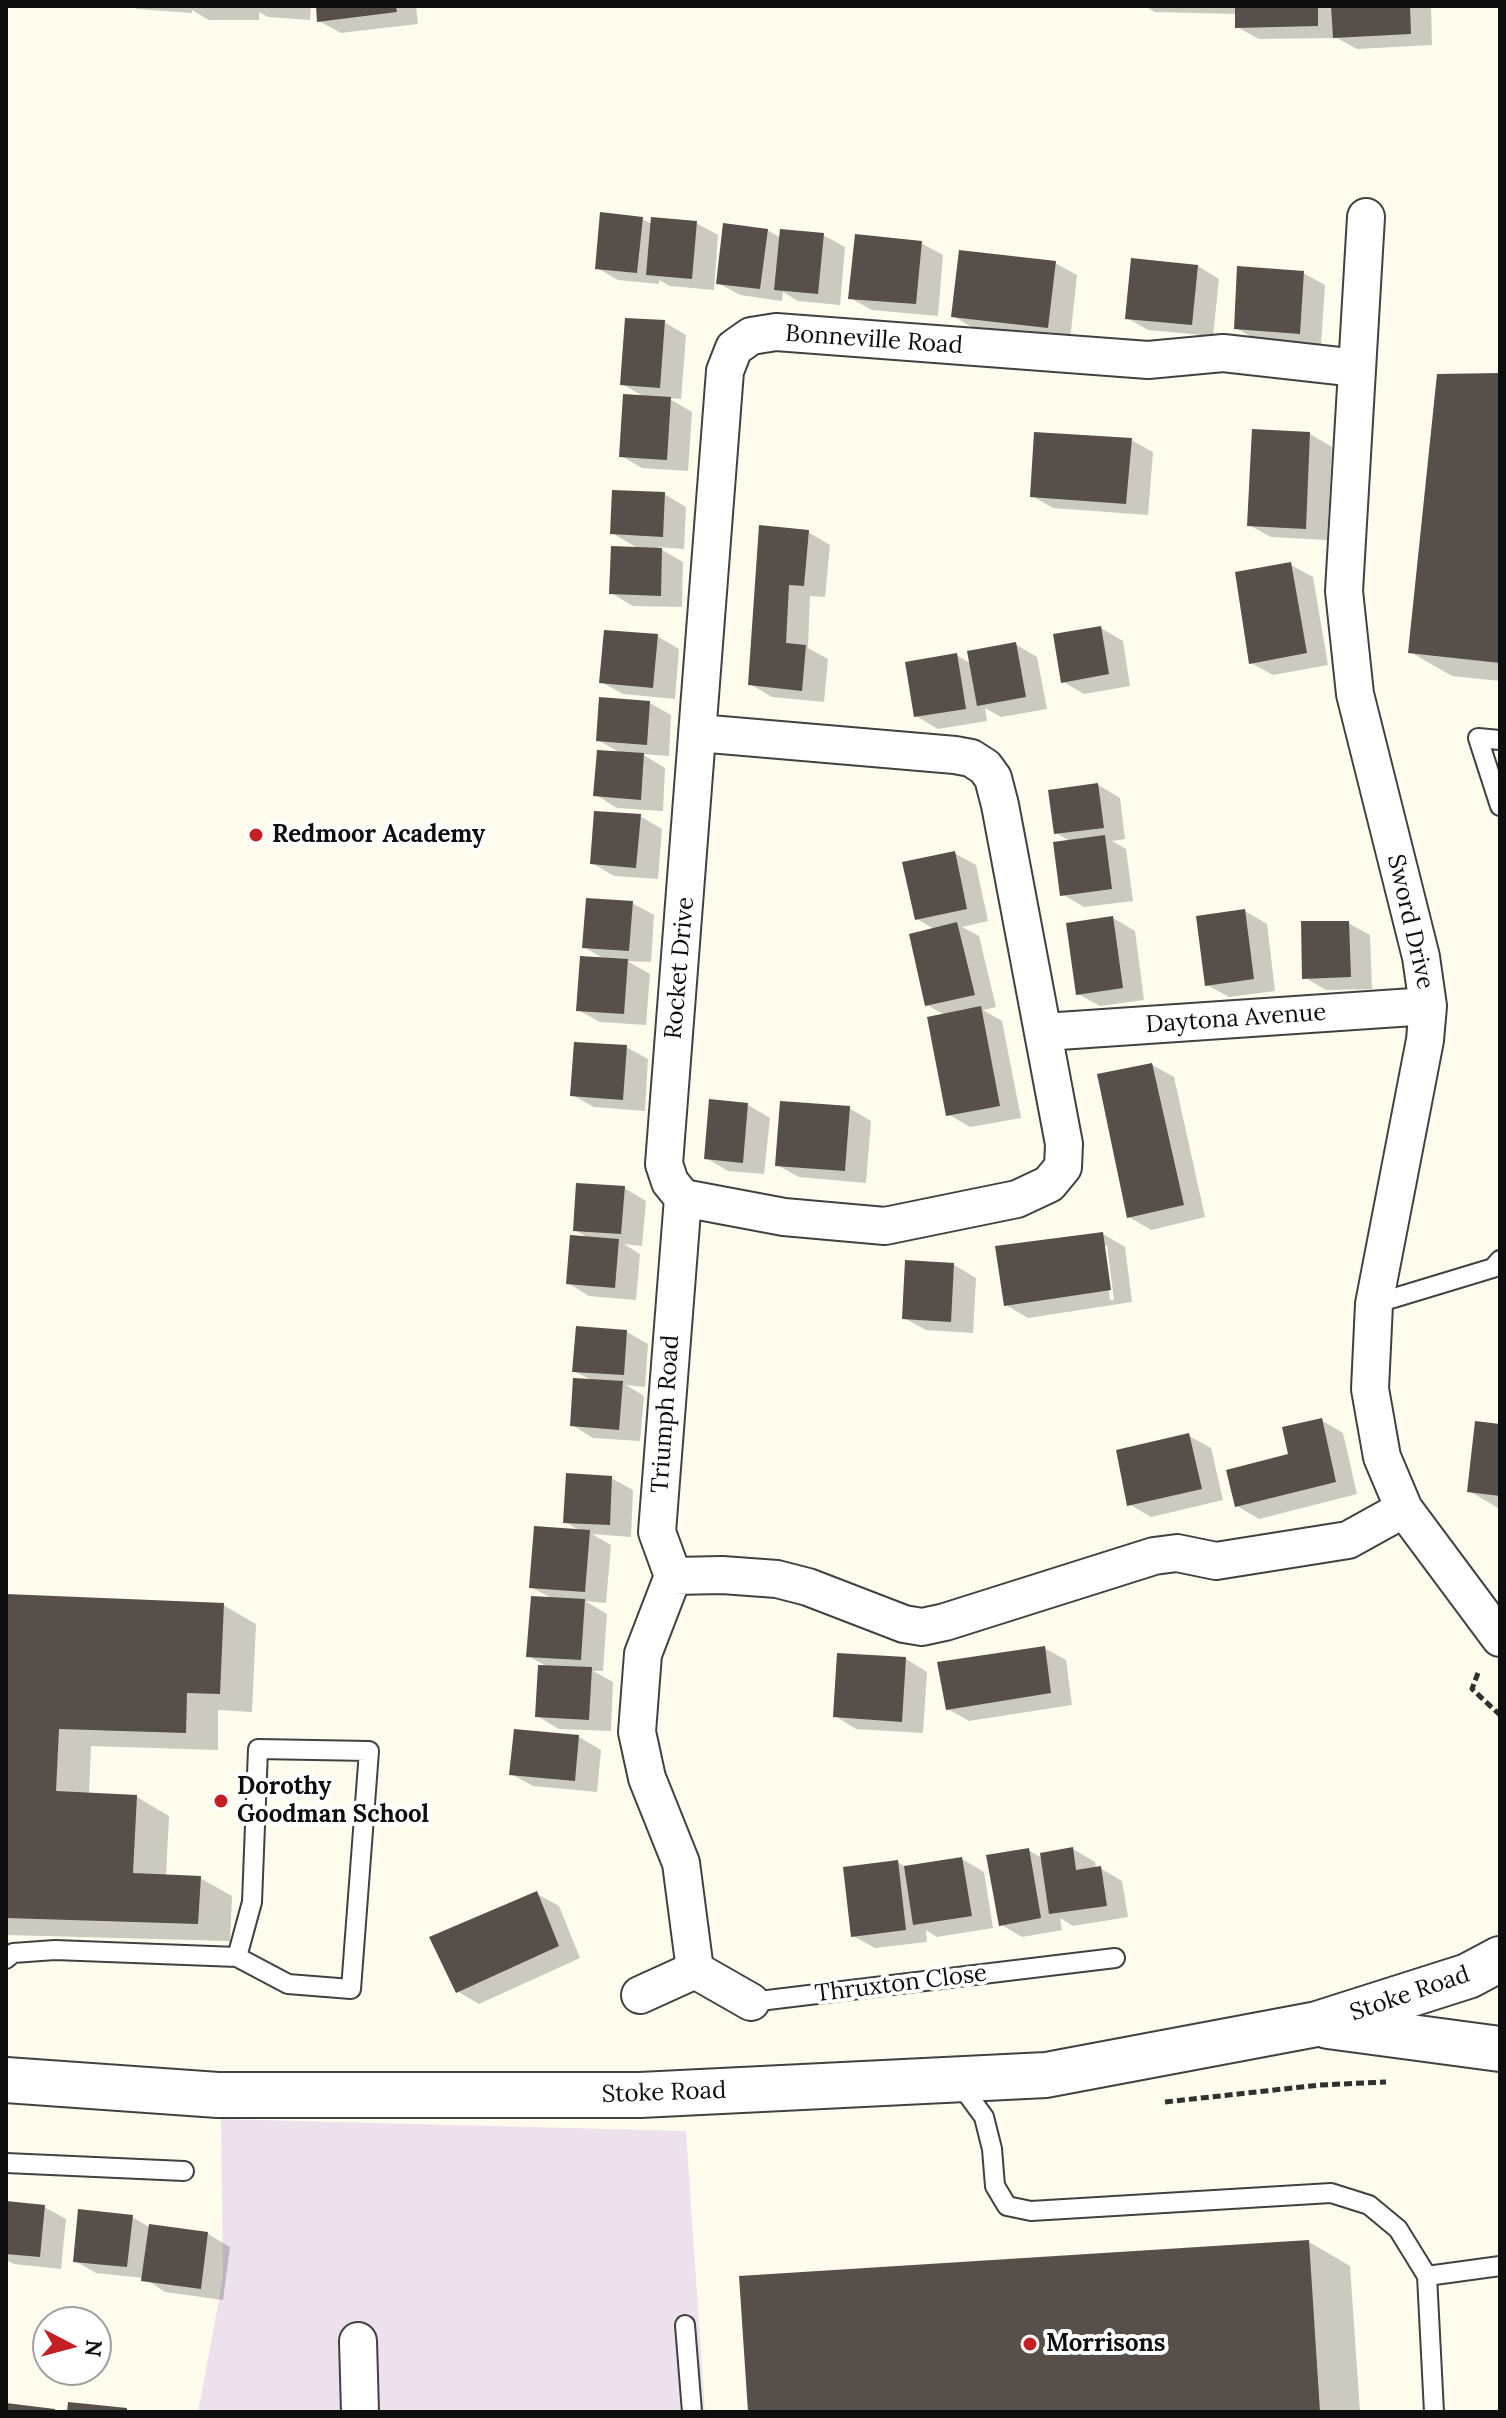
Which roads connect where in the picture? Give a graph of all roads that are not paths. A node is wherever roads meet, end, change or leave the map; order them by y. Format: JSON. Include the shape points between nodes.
{"nodes":[{"id":1,"x":1366,"y":217,"type":"dead end"},
{"id":2,"x":1357,"y":368,"type":"junction"},
{"id":3,"x":698,"y":733,"type":"junction"},
{"id":4,"x":1500,"y":740,"type":"edge"},
{"id":5,"x":1500,"y":806,"type":"edge"},
{"id":6,"x":1428,"y":1006,"type":"junction"},
{"id":7,"x":1044,"y":1032,"type":"junction"},
{"id":8,"x":683,"y":1198,"type":"junction"},
{"id":9,"x":1500,"y":1260,"type":"edge"},
{"id":10,"x":1374,"y":1304,"type":"junction"},
{"id":11,"x":1404,"y":1509,"type":"junction"},
{"id":12,"x":673,"y":1576,"type":"junction"},
{"id":13,"x":1500,"y":1638,"type":"edge"},
{"id":14,"x":237,"y":1957,"type":"junction"},
{"id":15,"x":1115,"y":1958,"type":"dead end"},
{"id":16,"x":6,"y":1959,"type":"edge"},
{"id":17,"x":1500,"y":1959,"type":"edge"},
{"id":18,"x":695,"y":1970,"type":"junction"},
{"id":19,"x":640,"y":1995,"type":"dead end"},
{"id":20,"x":751,"y":2002,"type":"joint"},
{"id":21,"x":1317,"y":2024,"type":"junction"},
{"id":22,"x":1500,"y":2049,"type":"edge"},
{"id":23,"x":6,"y":2080,"type":"edge"},
{"id":24,"x":957,"y":2080,"type":"junction"},
{"id":25,"x":6,"y":2163,"type":"edge"},
{"id":26,"x":184,"y":2171,"type":"dead end"},
{"id":27,"x":1500,"y":2266,"type":"edge"},
{"id":28,"x":1427,"y":2276,"type":"junction"},
{"id":29,"x":685,"y":2325,"type":"dead end"},
{"id":30,"x":358,"y":2341,"type":"dead end"},
{"id":31,"x":360,"y":2412,"type":"edge"},
{"id":32,"x":692,"y":2412,"type":"edge"},
{"id":33,"x":1434,"y":2412,"type":"edge"}],
"edges":[{"from":1,"to":2,"type":"street","name":"Sword Drive"},
{"from":2,"to":3,"type":"street","name":"Bonneville Road","via":[[1223,353],[1148,360],[776,332],[743,340],[725,371]]},
{"from":2,"to":6,"type":"street","name":"Sword Drive","via":[[1344,591],[1348,647]]},
{"from":3,"to":7,"type":"street","via":[[971,758],[985,767],[1000,805]]},
{"from":3,"to":8,"type":"street","name":"Rocket Drive","via":[[664,1164]]},
{"from":4,"to":5,"type":"lane","via":[[1478,738]]},
{"from":6,"to":7,"type":"street","name":"Daytona Avenue"},
{"from":6,"to":10,"type":"street","name":"Sword Drive"},
{"from":7,"to":8,"type":"street","via":[[1064,1144],[1063,1167],[1049,1184],[1017,1199],[885,1226],[784,1217]]},
{"from":8,"to":12,"type":"street","name":"Triumph Road","via":[[657,1532]]},
{"from":9,"to":10,"type":"lane","via":[[1479,1273]]},
{"from":10,"to":11,"type":"street","name":"Sword Drive","via":[[1370,1389],[1382,1457]]},
{"from":11,"to":12,"type":"street","via":[[1348,1540],[1216,1561],[1177,1553],[1154,1556],[922,1627],[777,1579]]},
{"from":11,"to":13,"type":"street","name":"Sword Drive"},
{"from":12,"to":18,"type":"street","via":[[643,1654],[637,1732],[647,1778],[681,1863]]},
{"from":14,"to":14,"type":"lane","via":[[252,1902],[258,1749],[369,1751],[351,1989],[288,1984]]},
{"from":14,"to":16,"type":"lane","via":[[55,1950],[13,1953]]},
{"from":15,"to":20,"type":"lane","name":"Thruxton Close"},
{"from":17,"to":21,"type":"street","name":"Stoke Road","via":[[1468,1976]]},
{"from":18,"to":19,"type":"street"},
{"from":18,"to":20,"type":"street","name":"Thruxton Close"},
{"from":21,"to":22,"type":"street","name":"Stoke Road"},
{"from":21,"to":24,"type":"street","name":"Stoke Road","via":[[1046,2075]]},
{"from":23,"to":24,"type":"street","name":"Stoke Road","via":[[218,2095],[671,2094]]},
{"from":24,"to":28,"type":"lane","via":[[984,2117],[995,2186],[1007,2206],[1031,2211],[1331,2193],[1369,2205],[1398,2229]]},
{"from":25,"to":26,"type":"lane"},
{"from":27,"to":28,"type":"lane"},
{"from":28,"to":33,"type":"lane"},
{"from":29,"to":32,"type":"lane"},
{"from":30,"to":31,"type":"street"}]}
